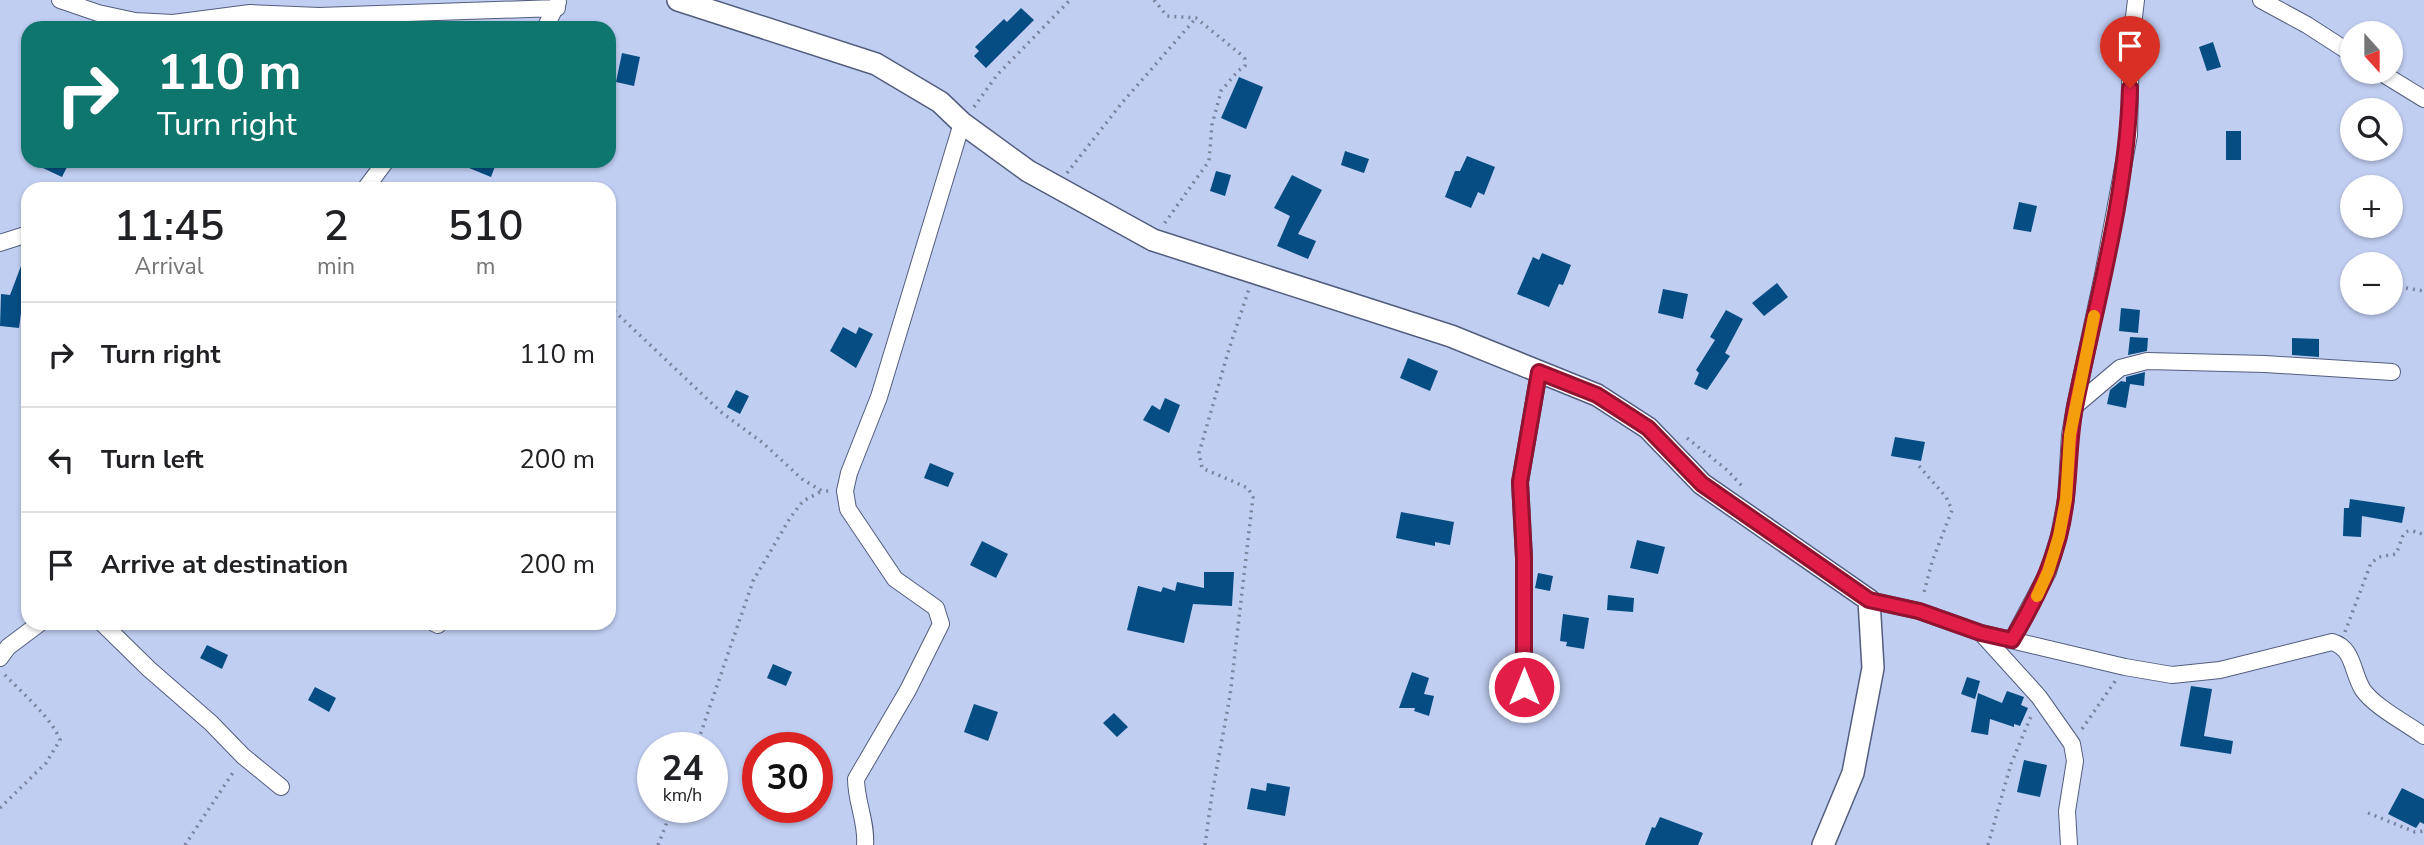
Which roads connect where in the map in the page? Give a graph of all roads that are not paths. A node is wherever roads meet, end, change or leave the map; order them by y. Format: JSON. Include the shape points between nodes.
{"nodes":[{"id":1,"x":60,"y":0,"type":"edge"},
{"id":2,"x":678,"y":0,"type":"edge"},
{"id":3,"x":2136,"y":0,"type":"edge"},
{"id":4,"x":2261,"y":0,"type":"edge"},
{"id":5,"x":558,"y":4,"type":"edge"},
{"id":6,"x":135,"y":21,"type":"edge"},
{"id":7,"x":188,"y":21,"type":"edge"},
{"id":8,"x":549,"y":21,"type":"edge"},
{"id":9,"x":2340,"y":46,"type":"edge"},
{"id":10,"x":2400,"y":84,"type":"edge"},
{"id":11,"x":2424,"y":99,"type":"edge"},
{"id":12,"x":962,"y":123,"type":"junction"},
{"id":13,"x":21,"y":236,"type":"edge"},
{"id":14,"x":0,"y":243,"type":"edge"},
{"id":15,"x":1539,"y":372,"type":"junction"},
{"id":16,"x":2392,"y":372,"type":"dead end"},
{"id":17,"x":2075,"y":406,"type":"junction"},
{"id":18,"x":1869,"y":600,"type":"junction"},
{"id":19,"x":30,"y":630,"type":"edge"},
{"id":20,"x":109,"y":630,"type":"edge"},
{"id":21,"x":1981,"y":633,"type":"junction"},
{"id":22,"x":2012,"y":640,"type":"junction"},
{"id":23,"x":3,"y":650,"type":"edge"},
{"id":24,"x":1524,"y":687,"type":"dead end"},
{"id":25,"x":2424,"y":736,"type":"edge"},
{"id":26,"x":281,"y":787,"type":"dead end"},
{"id":27,"x":865,"y":845,"type":"edge"},
{"id":28,"x":1823,"y":845,"type":"edge"},
{"id":29,"x":2069,"y":845,"type":"edge"}],
"edges":[{"from":1,"to":6,"type":"street"},
{"from":2,"to":12,"type":"street","via":[[876,64],[940,102]]},
{"from":3,"to":17,"type":"street","via":[[2129,135]]},
{"from":4,"to":9,"type":"street"},
{"from":5,"to":7,"type":"street","via":[[318,16],[250,13]]},
{"from":5,"to":8,"type":"street"},
{"from":10,"to":11,"type":"street"},
{"from":12,"to":15,"type":"street","via":[[1028,171],[1153,240],[1451,336]]},
{"from":12,"to":27,"type":"street","via":[[879,397],[845,491],[848,509],[895,579],[936,608],[941,624],[856,779]]},
{"from":13,"to":14,"type":"street"},
{"from":15,"to":18,"type":"street","via":[[1597,395],[1648,428],[1702,484]]},
{"from":15,"to":24,"type":"street","via":[[1520,482]]},
{"from":16,"to":17,"type":"street","via":[[2147,362],[2120,368]]},
{"from":17,"to":22,"type":"street","via":[[2059,536],[2048,572]]},
{"from":18,"to":21,"type":"street","via":[[1919,611]]},
{"from":18,"to":28,"type":"street","via":[[1871,681],[1853,773]]},
{"from":19,"to":23,"type":"street"},
{"from":20,"to":26,"type":"street"},
{"from":21,"to":22,"type":"street"},
{"from":21,"to":29,"type":"street","via":[[2039,697],[2072,744],[2075,761],[2067,811]]},
{"from":22,"to":25,"type":"street","via":[[2172,675],[2220,670],[2332,642],[2340,644],[2351,660],[2371,699]]}]}
